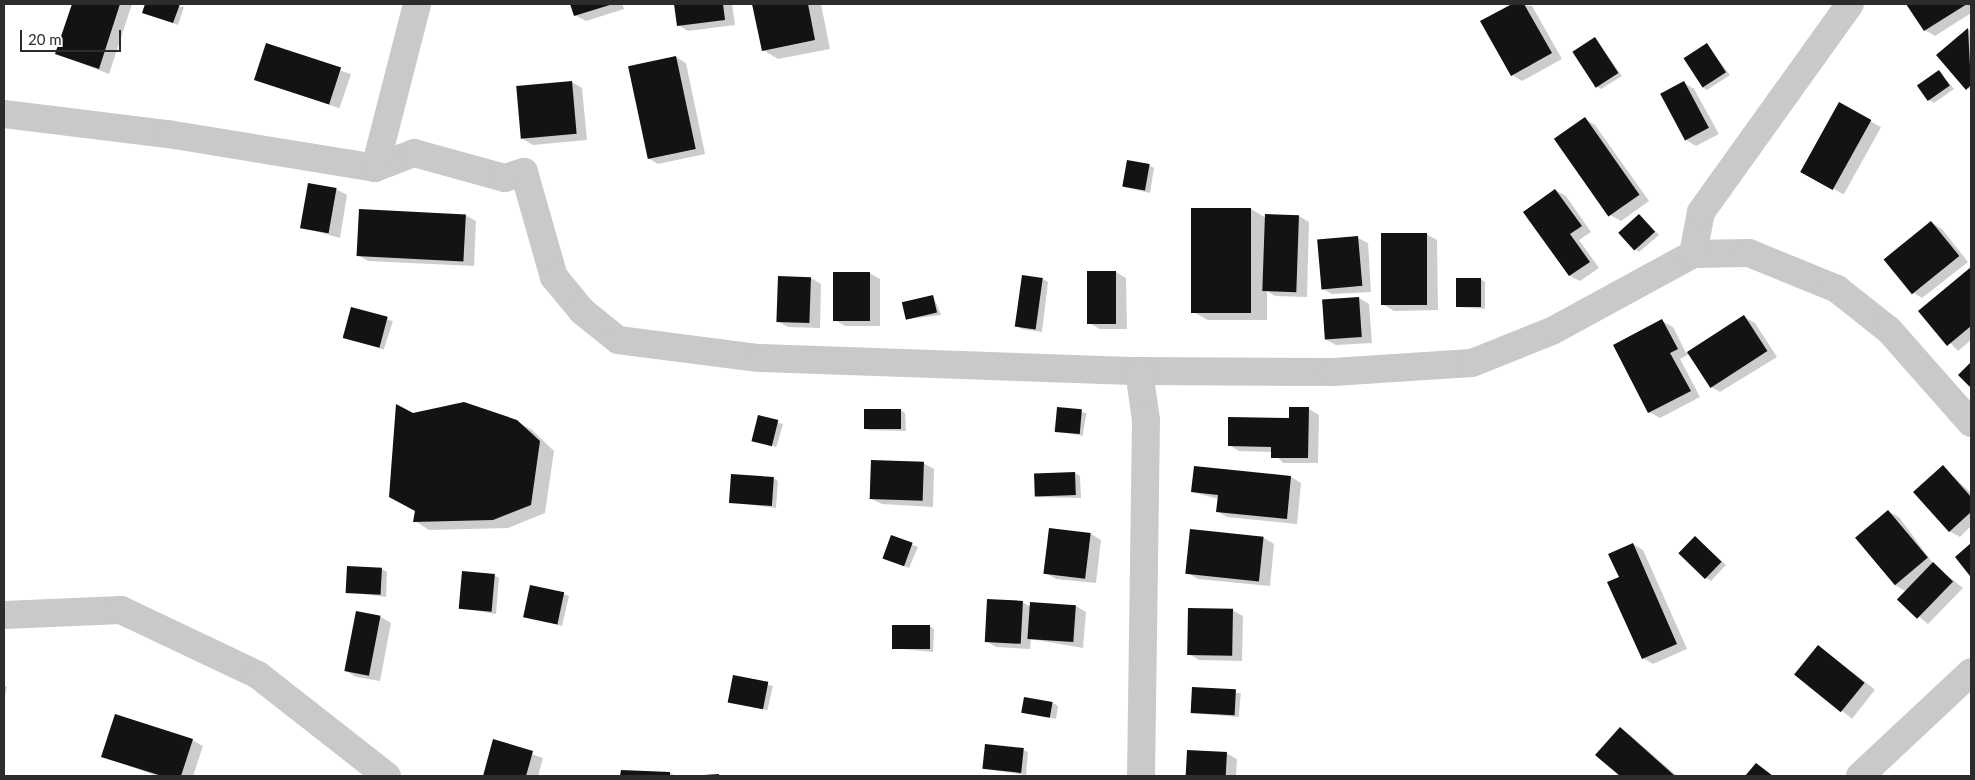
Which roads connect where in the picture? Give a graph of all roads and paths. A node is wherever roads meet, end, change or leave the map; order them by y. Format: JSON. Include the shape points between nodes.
{"nodes":[{"id":1,"x":416,"y":4,"type":"edge"},
{"id":2,"x":1850,"y":4,"type":"edge"},
{"id":3,"x":4,"y":114,"type":"edge"},
{"id":4,"x":375,"y":168,"type":"junction"},
{"id":5,"x":1694,"y":254,"type":"junction"},
{"id":6,"x":1139,"y":371,"type":"junction"},
{"id":7,"x":1971,"y":423,"type":"edge"},
{"id":8,"x":4,"y":615,"type":"edge"},
{"id":9,"x":1971,"y":672,"type":"edge"},
{"id":10,"x":387,"y":776,"type":"edge"},
{"id":11,"x":1141,"y":776,"type":"edge"},
{"id":12,"x":1860,"y":776,"type":"edge"}],
"edges":[{"from":1,"to":4,"type":"street"},
{"from":2,"to":5,"type":"street","via":[[1702,212]]},
{"from":3,"to":4,"type":"street","via":[[168,134]]},
{"from":4,"to":6,"type":"street","via":[[414,153],[505,178],[524,172],[554,276],[582,311],[618,340],[759,358]]},
{"from":5,"to":6,"type":"street","via":[[1552,331],[1472,363],[1333,372]]},
{"from":5,"to":7,"type":"street","via":[[1749,253],[1837,289],[1889,330]]},
{"from":6,"to":11,"type":"street","via":[[1146,420]]},
{"from":8,"to":10,"type":"street","via":[[121,610],[258,675]]},
{"from":9,"to":12,"type":"street"}]}
